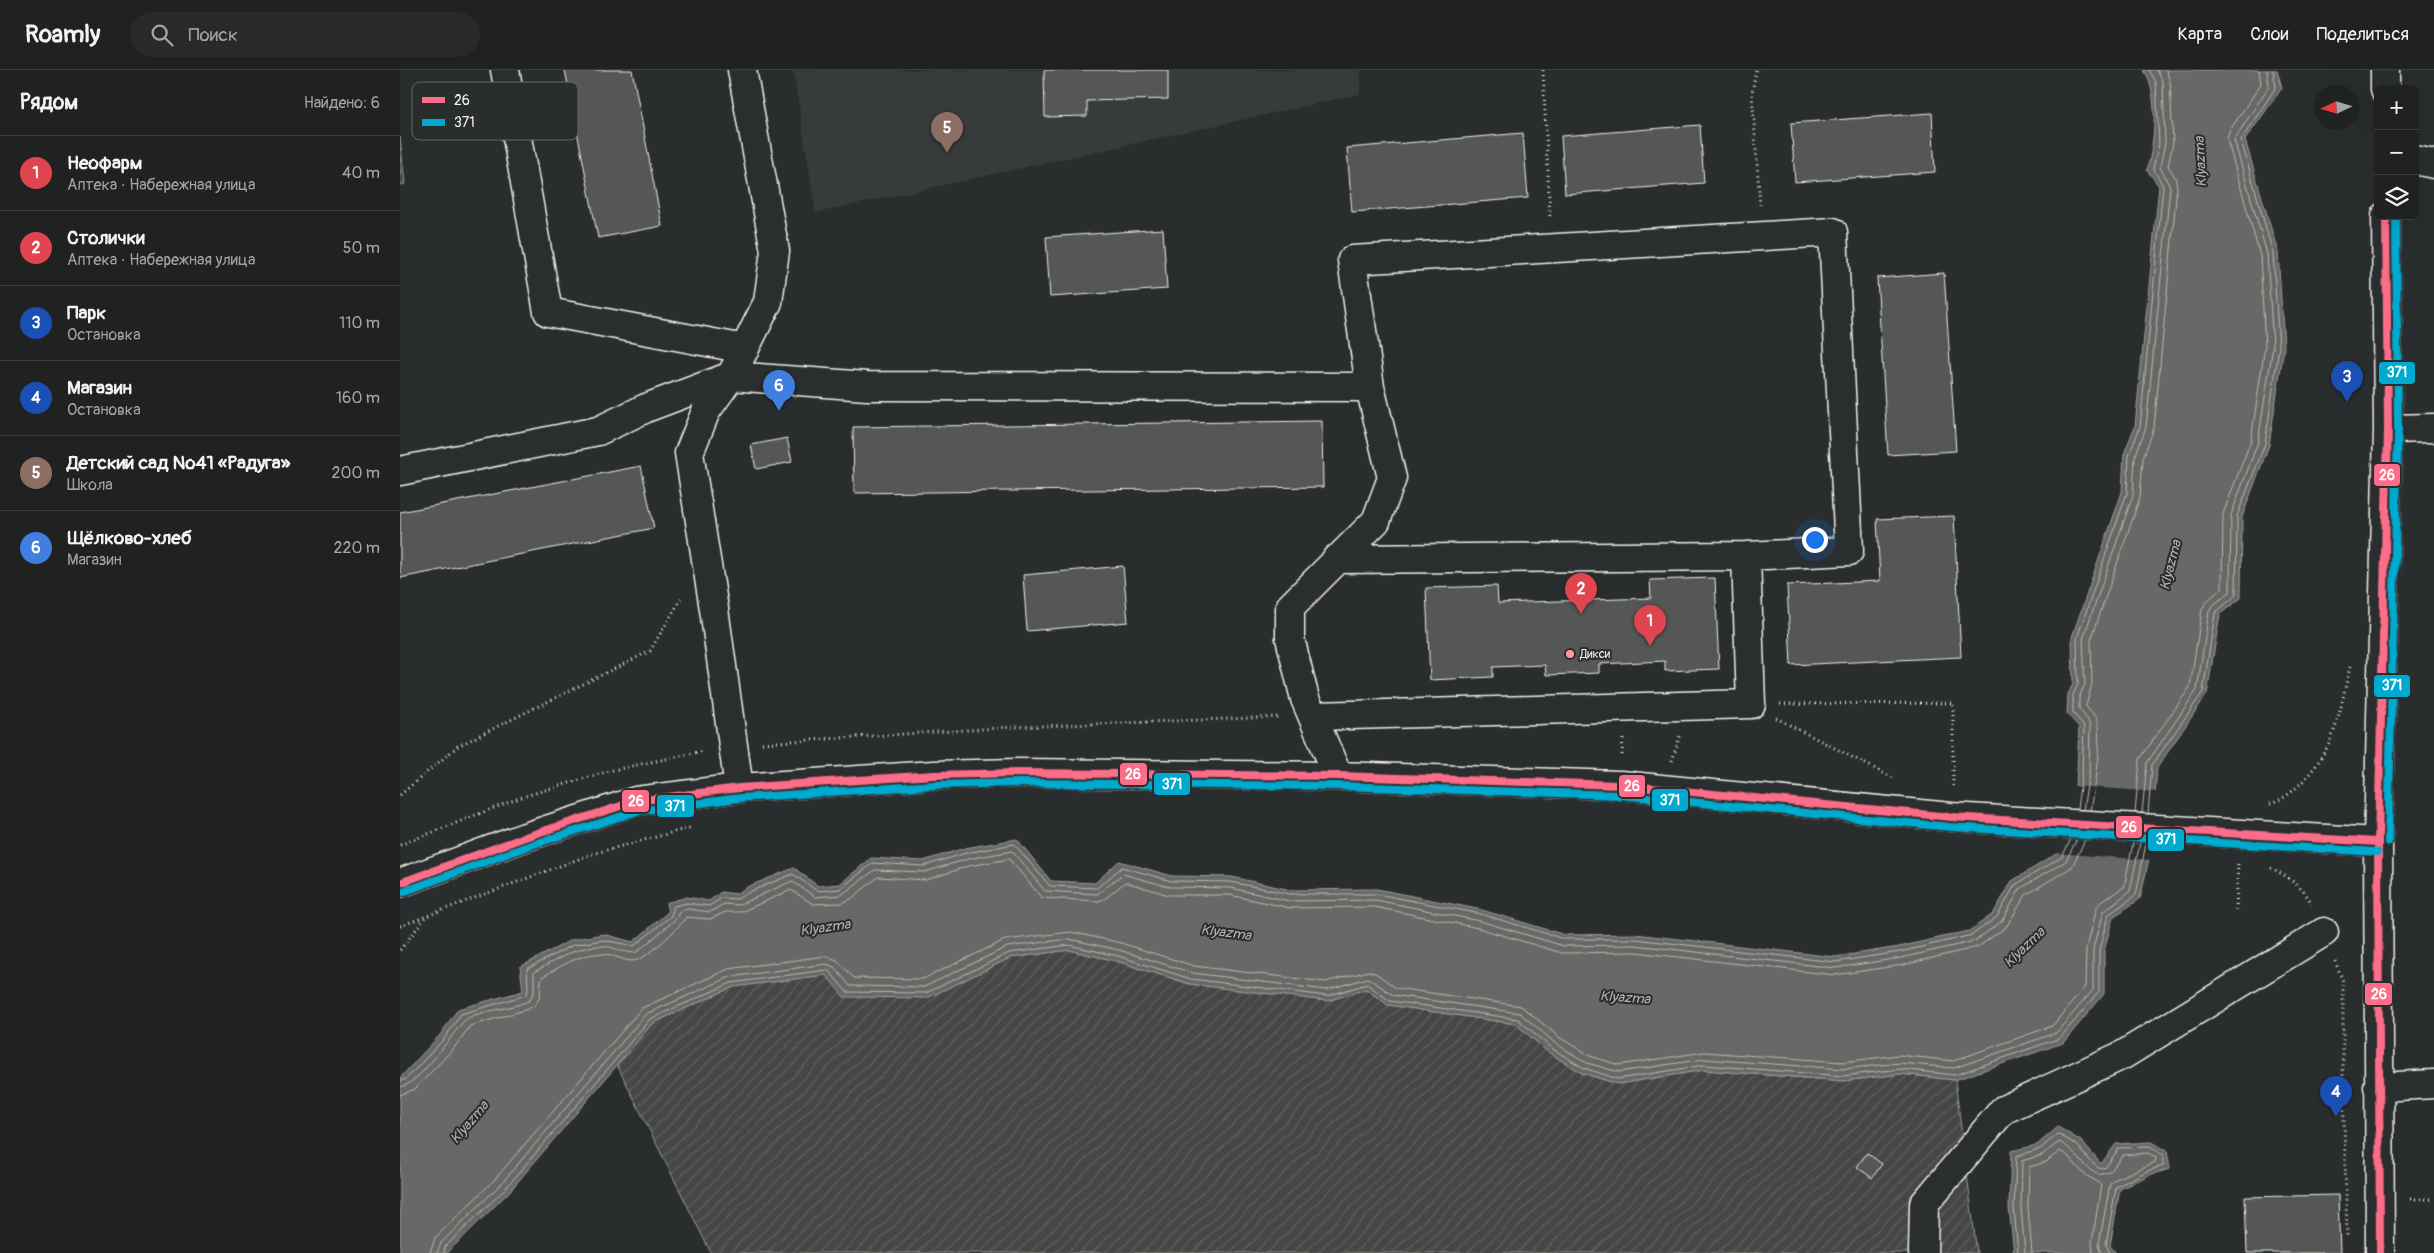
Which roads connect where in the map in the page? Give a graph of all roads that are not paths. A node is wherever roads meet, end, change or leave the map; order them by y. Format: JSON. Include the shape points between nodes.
{"nodes":[{"id":1,"x":742,"y":70,"type":"edge"},
{"id":2,"x":2385,"y":70,"type":"edge"},
{"id":3,"x":2385,"y":85,"type":"edge"},
{"id":4,"x":517,"y":140,"type":"edge"},
{"id":5,"x":2419,"y":161,"type":"edge"},
{"id":6,"x":2434,"y":164,"type":"edge"},
{"id":7,"x":2386,"y":220,"type":"edge"},
{"id":8,"x":745,"y":349,"type":"junction"},
{"id":9,"x":731,"y":376,"type":"junction"},
{"id":10,"x":1370,"y":386,"type":"junction"},
{"id":11,"x":2434,"y":428,"type":"edge"},
{"id":12,"x":2388,"y":430,"type":"junction"},
{"id":13,"x":400,"y":471,"type":"edge"},
{"id":14,"x":1746,"y":556,"type":"junction"},
{"id":15,"x":1336,"y":559,"type":"junction"},
{"id":16,"x":1314,"y":716,"type":"junction"},
{"id":17,"x":1338,"y":776,"type":"junction"},
{"id":18,"x":738,"y":788,"type":"junction"},
{"id":19,"x":2378,"y":842,"type":"junction"},
{"id":20,"x":400,"y":883,"type":"edge"},
{"id":21,"x":2324,"y":932,"type":"road end"},
{"id":22,"x":2434,"y":1084,"type":"edge"},
{"id":23,"x":2378,"y":1087,"type":"junction"},
{"id":24,"x":1923,"y":1253,"type":"edge"},
{"id":25,"x":2380,"y":1253,"type":"edge"}],
"edges":[{"from":1,"to":8,"type":"street","via":[[776,251],[768,302]]},
{"from":2,"to":3,"type":"street"},
{"from":4,"to":8,"type":"street","via":[[548,312]]},
{"from":5,"to":6,"type":"street"},
{"from":7,"to":12,"type":"street"},
{"from":8,"to":9,"type":"street"},
{"from":9,"to":10,"type":"street","via":[[868,386]]},
{"from":9,"to":13,"type":"street","via":[[646,408],[598,431]]},
{"from":9,"to":18,"type":"street","via":[[706,411],[689,454]]},
{"from":10,"to":14,"type":"street","via":[[1352,260],[1833,232],[1849,551]]},
{"from":10,"to":15,"type":"street","via":[[1392,478],[1376,521]]},
{"from":11,"to":12,"type":"street"},
{"from":12,"to":19,"type":"street"},
{"from":14,"to":15,"type":"street"},
{"from":14,"to":16,"type":"street","via":[[1750,704]]},
{"from":15,"to":16,"type":"street","via":[[1290,606],[1290,638],[1305,699]]},
{"from":16,"to":17,"type":"street"},
{"from":17,"to":18,"type":"street","via":[[1017,773]]},
{"from":17,"to":19,"type":"street","via":[[1620,785],[1952,805],[2240,844]]},
{"from":18,"to":20,"type":"street","via":[[636,801]]},
{"from":19,"to":23,"type":"street"},
{"from":21,"to":24,"type":"street","via":[[2123,1055],[2003,1110],[1924,1204]]},
{"from":22,"to":23,"type":"street"},
{"from":23,"to":25,"type":"street"}]}
